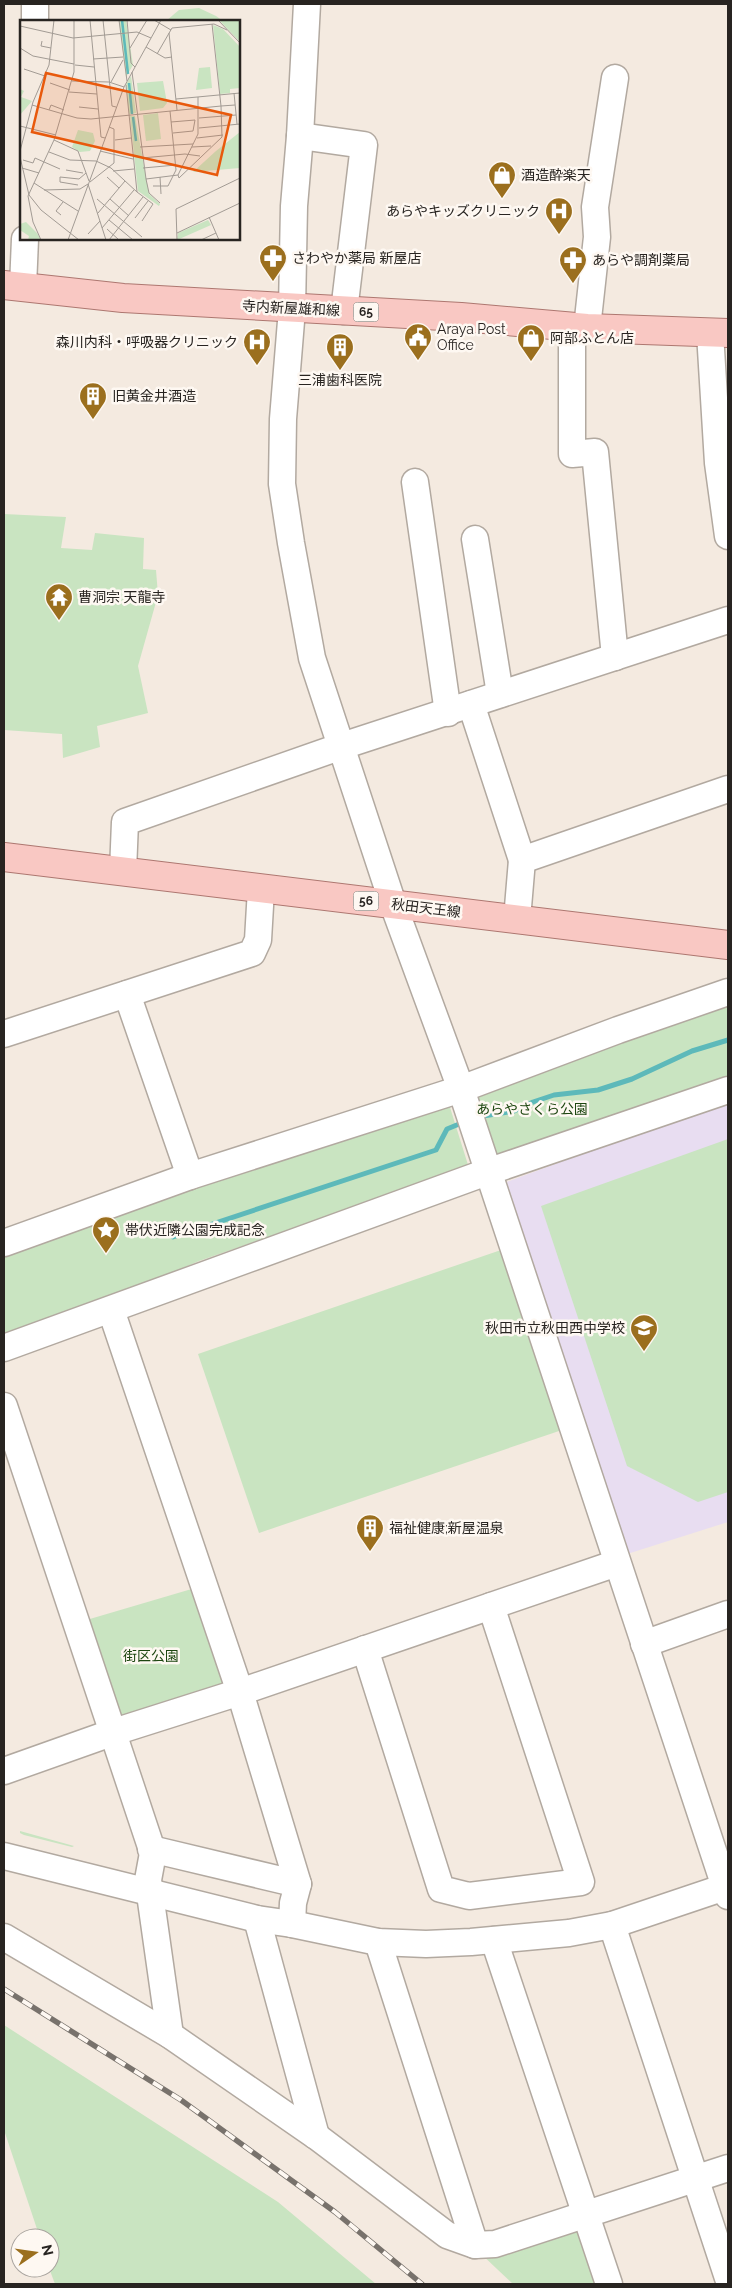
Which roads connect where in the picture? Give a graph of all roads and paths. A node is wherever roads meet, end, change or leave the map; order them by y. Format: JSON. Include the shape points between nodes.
{"nodes":[{"id":1,"x":35,"y":4,"type":"edge"},
{"id":2,"x":307,"y":4,"type":"edge"},
{"id":3,"x":35,"y":20,"type":"edge"},
{"id":4,"x":615,"y":78,"type":"dead end"},
{"id":5,"x":300,"y":136,"type":"junction"},
{"id":6,"x":25,"y":240,"type":"edge"},
{"id":7,"x":13,"y":286,"type":"edge"},
{"id":8,"x":292,"y":309,"type":"junction"},
{"id":9,"x":344,"y":311,"type":"junction"},
{"id":10,"x":579,"y":328,"type":"junction"},
{"id":11,"x":719,"y":333,"type":"edge"},
{"id":12,"x":415,"y":482,"type":"dead end"},
{"id":13,"x":728,"y":536,"type":"edge"},
{"id":14,"x":475,"y":539,"type":"dead end"},
{"id":15,"x":728,"y":620,"type":"edge"},
{"id":16,"x":615,"y":657,"type":"junction"},
{"id":17,"x":500,"y":694,"type":"junction"},
{"id":18,"x":460,"y":709,"type":"junction"},
{"id":19,"x":342,"y":746,"type":"junction"},
{"id":20,"x":728,"y":789,"type":"edge"},
{"id":21,"x":4,"y":857,"type":"edge"},
{"id":22,"x":522,"y":860,"type":"junction"},
{"id":23,"x":123,"y":870,"type":"junction"},
{"id":24,"x":261,"y":889,"type":"junction"},
{"id":25,"x":393,"y":904,"type":"junction"},
{"id":26,"x":517,"y":919,"type":"junction"},
{"id":27,"x":728,"y":945,"type":"edge"},
{"id":28,"x":728,"y":992,"type":"edge"},
{"id":29,"x":127,"y":994,"type":"junction"},
{"id":30,"x":4,"y":1034,"type":"edge"},
{"id":31,"x":728,"y":1090,"type":"edge"},
{"id":32,"x":463,"y":1096,"type":"junction"},
{"id":33,"x":485,"y":1165,"type":"junction"},
{"id":34,"x":190,"y":1176,"type":"junction"},
{"id":35,"x":4,"y":1243,"type":"edge"},
{"id":36,"x":111,"y":1310,"type":"junction"},
{"id":37,"x":4,"y":1348,"type":"edge"},
{"id":38,"x":4,"y":1406,"type":"edge"},
{"id":39,"x":617,"y":1563,"type":"junction"},
{"id":40,"x":491,"y":1606,"type":"junction"},
{"id":41,"x":728,"y":1614,"type":"edge"},
{"id":42,"x":644,"y":1644,"type":"junction"},
{"id":43,"x":365,"y":1649,"type":"junction"},
{"id":44,"x":240,"y":1692,"type":"junction"},
{"id":45,"x":114,"y":1732,"type":"junction"},
{"id":46,"x":4,"y":1771,"type":"edge"},
{"id":47,"x":719,"y":1841,"type":"edge"},
{"id":48,"x":151,"y":1848,"type":"junction"},
{"id":49,"x":4,"y":1856,"type":"edge"},
{"id":50,"x":298,"y":1884,"type":"junction"},
{"id":51,"x":727,"y":1890,"type":"edge"},
{"id":52,"x":151,"y":1894,"type":"junction"},
{"id":53,"x":257,"y":1919,"type":"junction"},
{"id":54,"x":292,"y":1924,"type":"junction"},
{"id":55,"x":612,"y":1925,"type":"junction"},
{"id":56,"x":4,"y":1937,"type":"edge"},
{"id":57,"x":494,"y":1940,"type":"junction"},
{"id":58,"x":378,"y":1942,"type":"junction"},
{"id":59,"x":170,"y":2035,"type":"junction"},
{"id":60,"x":316,"y":2136,"type":"junction"},
{"id":61,"x":728,"y":2168,"type":"edge"},
{"id":62,"x":696,"y":2178,"type":"junction"},
{"id":63,"x":585,"y":2215,"type":"junction"},
{"id":64,"x":475,"y":2244,"type":"junction"},
{"id":65,"x":728,"y":2278,"type":"edge"},
{"id":66,"x":608,"y":2284,"type":"edge"}],
"edges":[{"from":1,"to":3,"type":"street"},
{"from":2,"to":5,"type":"street"},
{"from":4,"to":10,"type":"street","via":[[594,206],[597,237]]},
{"from":5,"to":8,"type":"street","via":[[294,206]]},
{"from":5,"to":9,"type":"street","via":[[364,146]]},
{"from":6,"to":7,"type":"street"},
{"from":7,"to":8,"type":"main road","name":"寺内新屋雄和線","number":"65","via":[[123,298]]},
{"from":8,"to":9,"type":"main road","name":"寺内新屋雄和線","number":"65"},
{"from":8,"to":19,"type":"street","via":[[283,419],[282,484],[312,658]]},
{"from":9,"to":10,"type":"main road","name":"寺内新屋雄和線","number":"65"},
{"from":10,"to":11,"type":"main road","name":"寺内新屋雄和線","number":"65"},
{"from":10,"to":16,"type":"street","via":[[572,454],[596,452]]},
{"from":11,"to":13,"type":"street","via":[[718,463]]},
{"from":12,"to":18,"type":"street"},
{"from":14,"to":17,"type":"street"},
{"from":15,"to":16,"type":"street"},
{"from":16,"to":17,"type":"street"},
{"from":17,"to":18,"type":"street"},
{"from":18,"to":19,"type":"street"},
{"from":18,"to":22,"type":"street"},
{"from":19,"to":23,"type":"street","via":[[125,822]]},
{"from":19,"to":25,"type":"street"},
{"from":20,"to":22,"type":"street"},
{"from":21,"to":23,"type":"main road","name":"秋田天王線","number":"56"},
{"from":22,"to":26,"type":"street"},
{"from":23,"to":24,"type":"main road","name":"秋田天王線","number":"56"},
{"from":24,"to":25,"type":"main road","name":"秋田天王線","number":"56"},
{"from":24,"to":29,"type":"street","via":[[258,940],[252,953]]},
{"from":25,"to":26,"type":"main road","name":"秋田天王線","number":"56"},
{"from":25,"to":32,"type":"street"},
{"from":26,"to":27,"type":"main road","name":"秋田天王線","number":"56"},
{"from":28,"to":32,"type":"street","via":[[618,1030]]},
{"from":29,"to":30,"type":"street"},
{"from":29,"to":34,"type":"street"},
{"from":31,"to":33,"type":"street"},
{"from":32,"to":33,"type":"street"},
{"from":32,"to":34,"type":"street"},
{"from":33,"to":36,"type":"street"},
{"from":33,"to":39,"type":"street"},
{"from":34,"to":35,"type":"street"},
{"from":36,"to":37,"type":"street"},
{"from":36,"to":44,"type":"street"},
{"from":38,"to":45,"type":"street"},
{"from":39,"to":40,"type":"street"},
{"from":39,"to":42,"type":"street"},
{"from":40,"to":43,"type":"street"},
{"from":40,"to":43,"type":"street","via":[[581,1882],[469,1896],[441,1889]]},
{"from":41,"to":42,"type":"street"},
{"from":42,"to":47,"type":"street"},
{"from":43,"to":44,"type":"street"},
{"from":44,"to":45,"type":"street"},
{"from":44,"to":50,"type":"street"},
{"from":45,"to":46,"type":"street"},
{"from":45,"to":48,"type":"street"},
{"from":47,"to":51,"type":"street"},
{"from":48,"to":50,"type":"street"},
{"from":48,"to":52,"type":"street","via":[[148,1880]]},
{"from":49,"to":52,"type":"street"},
{"from":50,"to":54,"type":"street"},
{"from":51,"to":55,"type":"street"},
{"from":52,"to":53,"type":"street"},
{"from":52,"to":59,"type":"street"},
{"from":53,"to":54,"type":"street"},
{"from":53,"to":60,"type":"street"},
{"from":54,"to":58,"type":"street"},
{"from":55,"to":57,"type":"street","via":[[569,1933]]},
{"from":55,"to":62,"type":"street"},
{"from":56,"to":59,"type":"street"},
{"from":57,"to":58,"type":"street","via":[[426,1944]]},
{"from":57,"to":63,"type":"street"},
{"from":58,"to":64,"type":"street"},
{"from":59,"to":60,"type":"street"},
{"from":60,"to":64,"type":"street","via":[[447,2235]]},
{"from":61,"to":62,"type":"street"},
{"from":62,"to":63,"type":"street"},
{"from":62,"to":65,"type":"street"},
{"from":63,"to":64,"type":"street","via":[[495,2244]]},
{"from":63,"to":66,"type":"street"}]}
